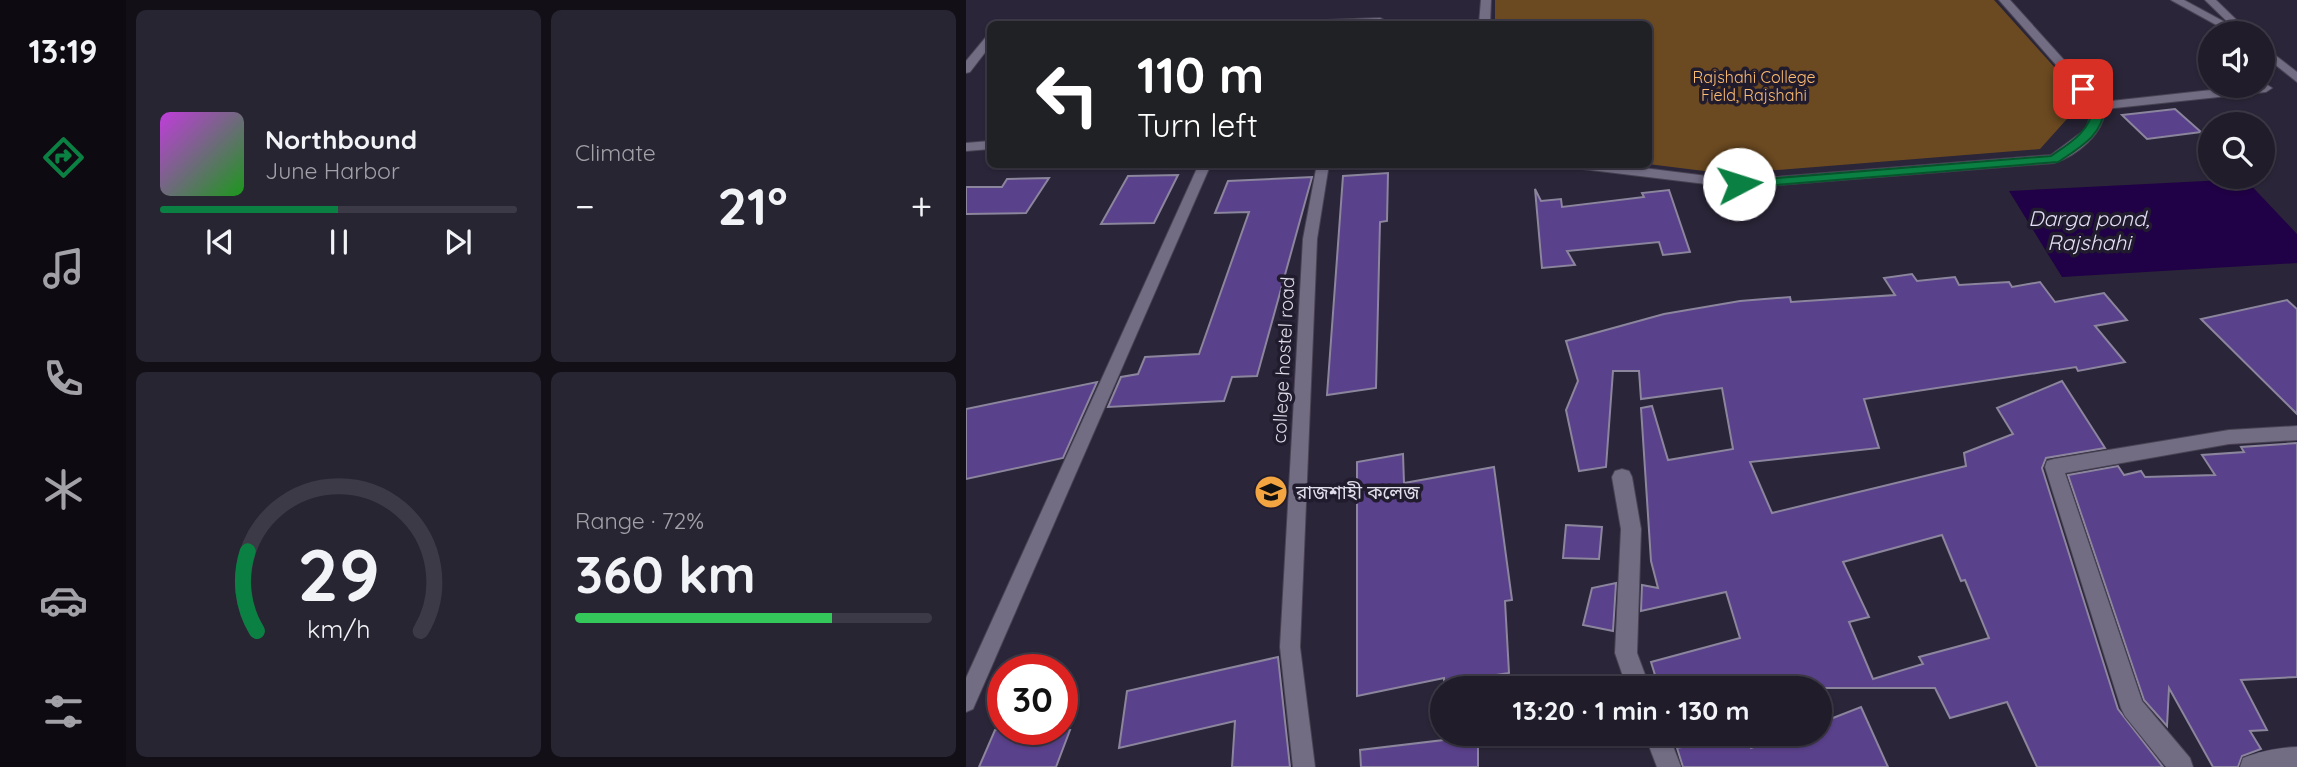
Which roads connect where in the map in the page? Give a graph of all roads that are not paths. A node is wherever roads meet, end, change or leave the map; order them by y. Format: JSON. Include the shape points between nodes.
{"nodes":[{"id":1,"x":1486,"y":0,"type":"edge"},
{"id":2,"x":2004,"y":0,"type":"edge"},
{"id":3,"x":2176,"y":0,"type":"edge"},
{"id":4,"x":2210,"y":0,"type":"edge"},
{"id":5,"x":1485,"y":21,"type":"edge"},
{"id":6,"x":2216,"y":21,"type":"edge"},
{"id":7,"x":2232,"y":21,"type":"edge"},
{"id":8,"x":987,"y":43,"type":"edge"},
{"id":9,"x":2275,"y":59,"type":"edge"},
{"id":10,"x":966,"y":69,"type":"edge"},
{"id":11,"x":2297,"y":78,"type":"edge"},
{"id":12,"x":2198,"y":95,"type":"edge"},
{"id":13,"x":2099,"y":106,"type":"junction"},
{"id":14,"x":987,"y":145,"type":"edge"},
{"id":15,"x":966,"y":147,"type":"edge"},
{"id":16,"x":1203,"y":168,"type":"edge"},
{"id":17,"x":1322,"y":168,"type":"edge"},
{"id":18,"x":1607,"y":168,"type":"edge"},
{"id":19,"x":2297,"y":433,"type":"edge"},
{"id":20,"x":1622,"y":477,"type":"dead end"},
{"id":21,"x":1635,"y":676,"type":"edge"},
{"id":22,"x":966,"y":702,"type":"edge"},
{"id":23,"x":1661,"y":746,"type":"edge"},
{"id":24,"x":2297,"y":759,"type":"edge"},
{"id":25,"x":1304,"y":767,"type":"edge"},
{"id":26,"x":1669,"y":767,"type":"edge"},
{"id":27,"x":2181,"y":767,"type":"edge"},
{"id":28,"x":2252,"y":767,"type":"edge"}],
"edges":[{"from":1,"to":5,"type":"street"},
{"from":2,"to":13,"type":"street"},
{"from":3,"to":6,"type":"street"},
{"from":4,"to":7,"type":"street"},
{"from":8,"to":10,"type":"street"},
{"from":9,"to":11,"type":"street"},
{"from":12,"to":13,"type":"street"},
{"from":13,"to":18,"type":"street","via":[[2098,122],[2054,159],[1739,184]]},
{"from":14,"to":15,"type":"street"},
{"from":16,"to":22,"type":"lane"},
{"from":17,"to":25,"type":"lane","name":"college hostel road","via":[[1310,239],[1290,647]]},
{"from":19,"to":27,"type":"street","via":[[2230,437],[2054,467],[2133,708]]},
{"from":20,"to":21,"type":"street","via":[[1631,529],[1626,653]]},
{"from":23,"to":26,"type":"street"},
{"from":24,"to":28,"type":"street"}]}
